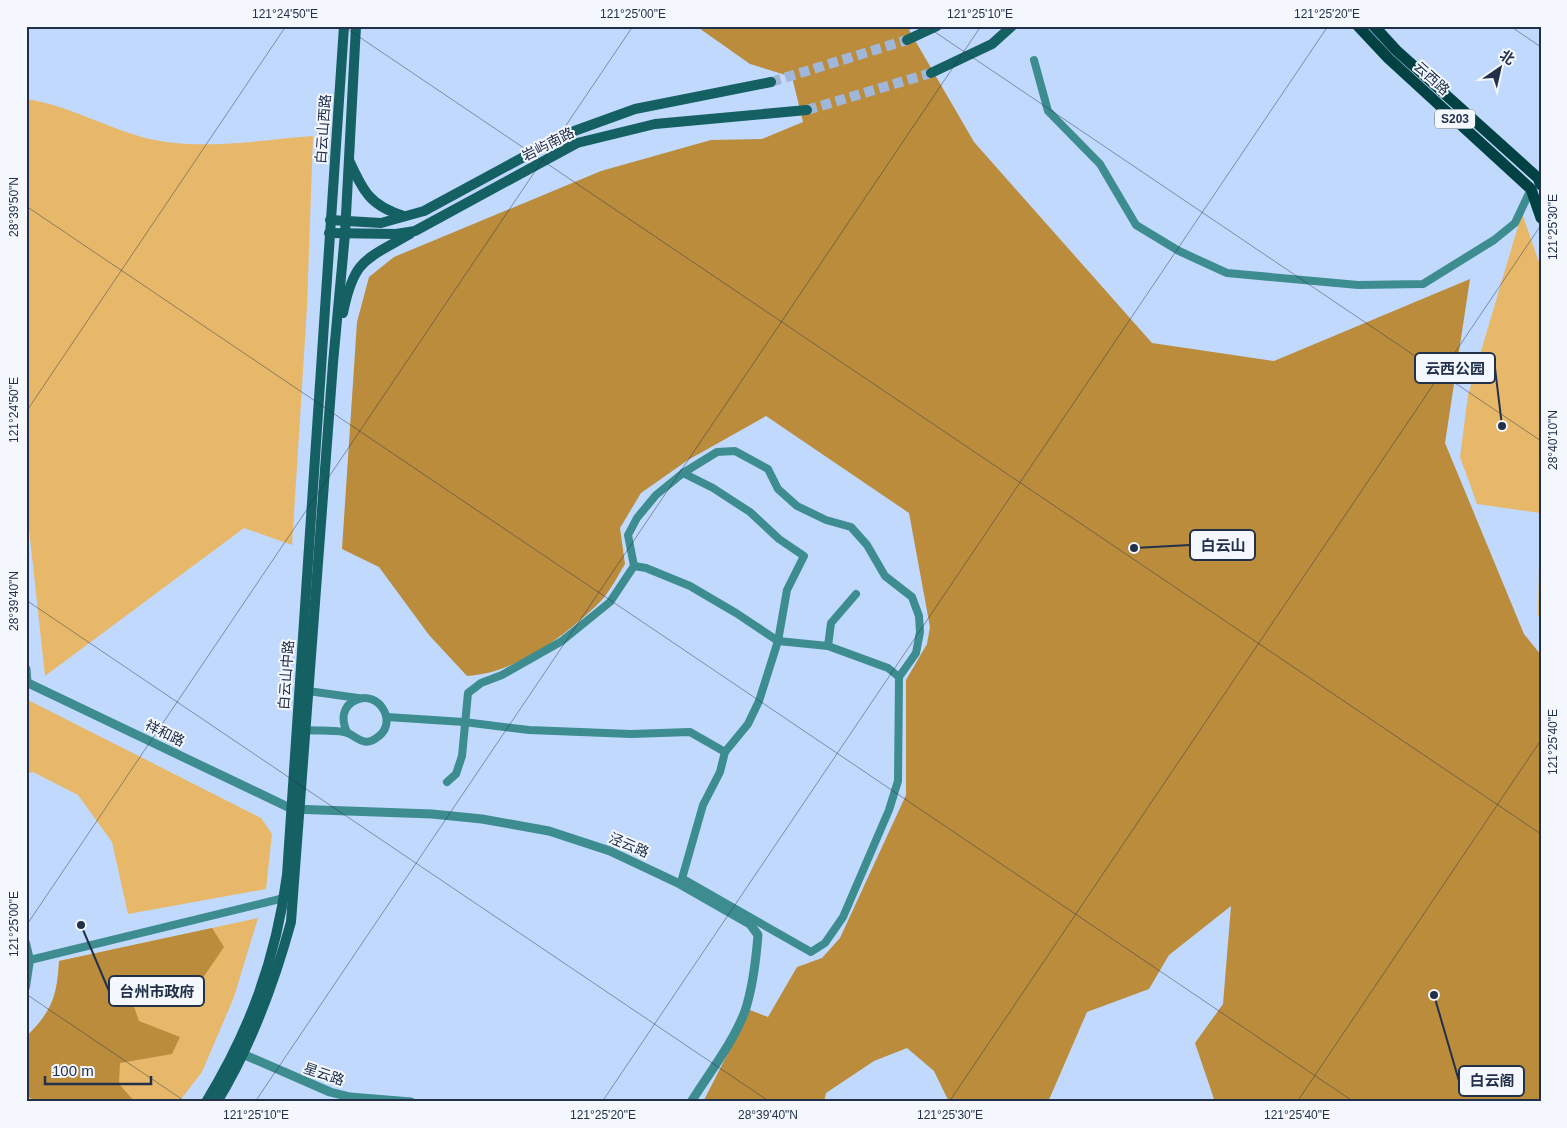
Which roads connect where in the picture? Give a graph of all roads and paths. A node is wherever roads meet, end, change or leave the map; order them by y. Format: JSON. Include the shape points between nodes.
{"nodes":[{"id":1,"x":344,"y":26,"type":"edge"},
{"id":2,"x":356,"y":26,"type":"edge"},
{"id":3,"x":937,"y":26,"type":"edge"},
{"id":4,"x":1012,"y":26,"type":"edge"},
{"id":5,"x":1358,"y":26,"type":"edge"},
{"id":6,"x":1374,"y":26,"type":"edge"},
{"id":7,"x":907,"y":40,"type":"tunnel mouth"},
{"id":8,"x":1034,"y":60,"type":"dead end"},
{"id":9,"x":931,"y":73,"type":"tunnel mouth"},
{"id":10,"x":771,"y":82,"type":"tunnel mouth"},
{"id":11,"x":807,"y":110,"type":"tunnel mouth"},
{"id":12,"x":348,"y":156,"type":"junction"},
{"id":13,"x":1538,"y":181,"type":"edge"},
{"id":14,"x":405,"y":217,"type":"junction"},
{"id":15,"x":1541,"y":218,"type":"edge"},
{"id":16,"x":330,"y":220,"type":"junction"},
{"id":17,"x":346,"y":221,"type":"junction"},
{"id":18,"x":415,"y":231,"type":"junction"},
{"id":19,"x":329,"y":234,"type":"junction"},
{"id":20,"x":345,"y":234,"type":"junction"},
{"id":21,"x":332,"y":363,"type":"junction"},
{"id":22,"x":683,"y":473,"type":"junction"},
{"id":23,"x":634,"y":566,"type":"junction"},
{"id":24,"x":856,"y":594,"type":"dead end"},
{"id":25,"x":778,"y":640,"type":"junction"},
{"id":26,"x":828,"y":646,"type":"junction"},
{"id":27,"x":26,"y":669,"type":"edge"},
{"id":28,"x":899,"y":677,"type":"junction"},
{"id":29,"x":27,"y":682,"type":"edge"},
{"id":30,"x":308,"y":691,"type":"junction"},
{"id":31,"x":360,"y":698,"type":"junction"},
{"id":32,"x":386,"y":717,"type":"junction"},
{"id":33,"x":464,"y":722,"type":"junction"},
{"id":34,"x":306,"y":730,"type":"junction"},
{"id":35,"x":347,"y":732,"type":"junction"},
{"id":36,"x":724,"y":752,"type":"junction"},
{"id":37,"x":447,"y":782,"type":"dead end"},
{"id":38,"x":296,"y":810,"type":"junction"},
{"id":39,"x":682,"y":881,"type":"junction"},
{"id":40,"x":284,"y":898,"type":"junction"},
{"id":41,"x":26,"y":944,"type":"edge"},
{"id":42,"x":30,"y":960,"type":"junction"},
{"id":43,"x":26,"y":987,"type":"edge"},
{"id":44,"x":239,"y":1053,"type":"junction"},
{"id":45,"x":206,"y":1102,"type":"edge"},
{"id":46,"x":217,"y":1102,"type":"edge"},
{"id":47,"x":411,"y":1102,"type":"edge"},
{"id":48,"x":691,"y":1102,"type":"edge"}],
"edges":[{"from":1,"to":16,"type":"main road","name":"白云山西路"},
{"from":2,"to":12,"type":"main road","name":"白云山西路"},
{"from":3,"to":7,"type":"main road"},
{"from":4,"to":9,"type":"main road","via":[[992,44]]},
{"from":5,"to":13,"type":"main road","name":"云西路","number":"S203","via":[[1388,58]]},
{"from":6,"to":13,"type":"main road","name":"云西路","number":"S203"},
{"from":8,"to":13,"type":"street","via":[[1048,111],[1100,164],[1136,225],[1180,251],[1228,273],[1358,285],[1423,284],[1494,240],[1515,223]]},
{"from":10,"to":14,"type":"main road","name":"岩屿南路","via":[[635,109],[591,124],[566,134],[424,211]]},
{"from":11,"to":18,"type":"main road","name":"岩屿南路","via":[[655,124],[577,143]]},
{"from":12,"to":14,"type":"main road","via":[[368,196],[390,212]]},
{"from":12,"to":17,"type":"main road","name":"白云山西路"},
{"from":13,"to":15,"type":"main road","name":"云西路","number":"S203"},
{"from":14,"to":17,"type":"main road","name":"岩屿南路","via":[[381,223]]},
{"from":16,"to":17,"type":"main road","name":"岩屿南路"},
{"from":16,"to":19,"type":"main road","name":"白云山西路"},
{"from":17,"to":20,"type":"main road","name":"白云山西路"},
{"from":18,"to":20,"type":"main road","name":"岩屿南路"},
{"from":18,"to":21,"type":"main road","via":[[373,255],[355,273],[348,290]]},
{"from":19,"to":20,"type":"main road","name":"岩屿南路"},
{"from":19,"to":38,"type":"main road","name":"白云山中路"},
{"from":20,"to":21,"type":"main road","name":"白云山中路"},
{"from":21,"to":30,"type":"main road","name":"白云山中路"},
{"from":22,"to":23,"type":"street","via":[[656,495],[628,535]]},
{"from":22,"to":25,"type":"street","via":[[750,512],[779,539],[804,556],[787,590]]},
{"from":22,"to":28,"type":"street","via":[[717,452],[736,451],[768,469],[778,488],[797,506],[826,520],[851,527],[867,545],[885,576],[912,597],[919,616],[916,653]]},
{"from":23,"to":25,"type":"street","via":[[690,586]]},
{"from":23,"to":33,"type":"street","via":[[610,602],[562,641],[468,693]]},
{"from":24,"to":26,"type":"street","via":[[831,623]]},
{"from":25,"to":26,"type":"street"},
{"from":25,"to":36,"type":"street","via":[[759,701],[748,724]]},
{"from":26,"to":28,"type":"street","via":[[888,668]]},
{"from":27,"to":29,"type":"street"},
{"from":28,"to":39,"type":"street","via":[[898,781],[892,803],[843,917],[825,943],[810,952]]},
{"from":29,"to":38,"type":"street","name":"祥和路"},
{"from":30,"to":31,"type":"street"},
{"from":30,"to":34,"type":"main road","name":"白云山中路"},
{"from":31,"to":32,"type":"street","via":[[380,704]]},
{"from":31,"to":35,"type":"street","via":[[348,705],[344,712]]},
{"from":32,"to":33,"type":"street"},
{"from":32,"to":35,"type":"street","via":[[384,731],[373,740],[359,741]]},
{"from":33,"to":36,"type":"street","via":[[529,730],[631,734],[690,732]]},
{"from":33,"to":37,"type":"street","via":[[462,756],[456,774]]},
{"from":34,"to":35,"type":"street"},
{"from":34,"to":38,"type":"main road","name":"白云山中路"},
{"from":36,"to":39,"type":"street","via":[[720,772],[703,805]]},
{"from":38,"to":39,"type":"street","name":"泾云路","via":[[432,814],[549,831],[610,851]]},
{"from":38,"to":40,"type":"main road","name":"白云山中路"},
{"from":38,"to":44,"type":"main road","name":"白云山中路","via":[[291,922],[279,966]]},
{"from":39,"to":48,"type":"street","name":"泾云路","via":[[750,924],[758,935],[756,962],[745,1011]]},
{"from":40,"to":42,"type":"street"},
{"from":40,"to":44,"type":"main road","name":"白云山中路","via":[[268,970]]},
{"from":41,"to":42,"type":"street"},
{"from":42,"to":43,"type":"street"},
{"from":44,"to":45,"type":"main road","name":"白云山中路"},
{"from":44,"to":46,"type":"main road","name":"白云山中路"},
{"from":44,"to":47,"type":"street","name":"星云路","via":[[330,1092],[350,1097]]}]}
